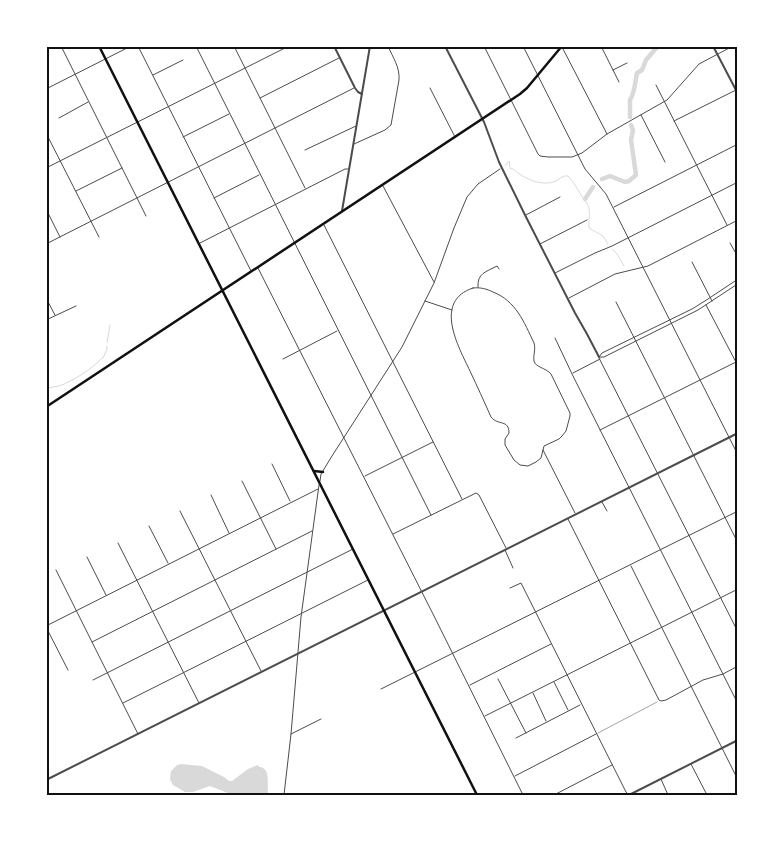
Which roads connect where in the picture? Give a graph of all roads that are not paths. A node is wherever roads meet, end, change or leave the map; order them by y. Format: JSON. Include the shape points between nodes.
{"nodes":[{"id":1,"x":61,"y":46,"type":"edge"},
{"id":2,"x":99,"y":46,"type":"edge"},
{"id":3,"x":131,"y":46,"type":"edge"},
{"id":4,"x":138,"y":46,"type":"edge"},
{"id":5,"x":196,"y":46,"type":"edge"},
{"id":6,"x":234,"y":46,"type":"edge"},
{"id":7,"x":289,"y":46,"type":"edge"},
{"id":8,"x":334,"y":46,"type":"edge"},
{"id":9,"x":370,"y":46,"type":"edge"},
{"id":10,"x":388,"y":46,"type":"edge"},
{"id":11,"x":445,"y":46,"type":"edge"},
{"id":12,"x":484,"y":46,"type":"edge"},
{"id":13,"x":523,"y":46,"type":"edge"},
{"id":14,"x":562,"y":46,"type":"edge"},
{"id":15,"x":601,"y":46,"type":"edge"},
{"id":16,"x":714,"y":46,"type":"edge"},
{"id":17,"x":733,"y":46,"type":"edge"},
{"id":18,"x":718,"y":54,"type":"junction"},
{"id":19,"x":340,"y":58,"type":"junction"},
{"id":20,"x":106,"y":59,"type":"junction"},
{"id":21,"x":184,"y":60,"type":"dead end"},
{"id":22,"x":627,"y":63,"type":"dead end"},
{"id":23,"x":245,"y":68,"type":"junction"},
{"id":24,"x":613,"y":70,"type":"junction"},
{"id":25,"x":75,"y":74,"type":"junction"},
{"id":26,"x":152,"y":76,"type":"junction"},
{"id":27,"x":538,"y":76,"type":"junction"},
{"id":28,"x":618,"y":82,"type":"dead end"},
{"id":29,"x":215,"y":84,"type":"junction"},
{"id":30,"x":656,"y":85,"type":"dead end"},
{"id":31,"x":355,"y":88,"type":"junction"},
{"id":32,"x":430,"y":88,"type":"dead end"},
{"id":33,"x":46,"y":89,"type":"edge"},
{"id":34,"x":737,"y":90,"type":"edge"},
{"id":35,"x":362,"y":94,"type":"junction"},
{"id":36,"x":738,"y":94,"type":"edge"},
{"id":37,"x":260,"y":99,"type":"junction"},
{"id":38,"x":511,"y":100,"type":"junction"},
{"id":39,"x":664,"y":101,"type":"junction"},
{"id":40,"x":89,"y":102,"type":"junction"},
{"id":41,"x":168,"y":107,"type":"junction"},
{"id":42,"x":230,"y":114,"type":"junction"},
{"id":43,"x":641,"y":114,"type":"junction"},
{"id":44,"x":59,"y":118,"type":"dead end"},
{"id":45,"x":482,"y":120,"type":"junction"},
{"id":46,"x":674,"y":121,"type":"junction"},
{"id":47,"x":138,"y":123,"type":"junction"},
{"id":48,"x":357,"y":126,"type":"junction"},
{"id":49,"x":275,"y":128,"type":"junction"},
{"id":50,"x":46,"y":133,"type":"edge"},
{"id":51,"x":607,"y":134,"type":"junction"},
{"id":52,"x":183,"y":137,"type":"junction"},
{"id":53,"x":107,"y":138,"type":"junction"},
{"id":54,"x":455,"y":138,"type":"junction"},
{"id":55,"x":245,"y":144,"type":"junction"},
{"id":56,"x":353,"y":144,"type":"junction"},
{"id":57,"x":738,"y":144,"type":"edge"},
{"id":58,"x":305,"y":150,"type":"dead end"},
{"id":59,"x":577,"y":155,"type":"junction"},
{"id":60,"x":60,"y":161,"type":"junction"},
{"id":61,"x":665,"y":162,"type":"dead end"},
{"id":62,"x":696,"y":165,"type":"junction"},
{"id":63,"x":198,"y":167,"type":"junction"},
{"id":64,"x":46,"y":168,"type":"edge"},
{"id":65,"x":122,"y":168,"type":"junction"},
{"id":66,"x":502,"y":168,"type":"junction"},
{"id":67,"x":349,"y":169,"type":"junction"},
{"id":68,"x":260,"y":175,"type":"junction"},
{"id":69,"x":168,"y":182,"type":"junction"},
{"id":70,"x":738,"y":182,"type":"edge"},
{"id":71,"x":383,"y":185,"type":"junction"},
{"id":72,"x":306,"y":190,"type":"junction"},
{"id":73,"x":76,"y":192,"type":"junction"},
{"id":74,"x":712,"y":196,"type":"junction"},
{"id":75,"x":560,"y":197,"type":"dead end"},
{"id":76,"x":137,"y":198,"type":"junction"},
{"id":77,"x":214,"y":198,"type":"junction"},
{"id":78,"x":275,"y":205,"type":"junction"},
{"id":79,"x":612,"y":207,"type":"junction"},
{"id":80,"x":46,"y":209,"type":"edge"},
{"id":81,"x":342,"y":212,"type":"junction"},
{"id":82,"x":525,"y":215,"type":"junction"},
{"id":83,"x":146,"y":216,"type":"dead end"},
{"id":84,"x":587,"y":220,"type":"dead end"},
{"id":85,"x":738,"y":220,"type":"edge"},
{"id":86,"x":91,"y":221,"type":"junction"},
{"id":87,"x":324,"y":224,"type":"junction"},
{"id":88,"x":727,"y":225,"type":"junction"},
{"id":89,"x":229,"y":228,"type":"junction"},
{"id":90,"x":60,"y":237,"type":"junction"},
{"id":91,"x":98,"y":237,"type":"dead end"},
{"id":92,"x":628,"y":238,"type":"junction"},
{"id":93,"x":199,"y":243,"type":"junction"},
{"id":94,"x":294,"y":243,"type":"junction"},
{"id":95,"x":730,"y":243,"type":"dead end"},
{"id":96,"x":46,"y":244,"type":"edge"},
{"id":97,"x":540,"y":244,"type":"junction"},
{"id":98,"x":738,"y":257,"type":"edge"},
{"id":99,"x":692,"y":262,"type":"dead end"},
{"id":100,"x":643,"y":267,"type":"junction"},
{"id":101,"x":258,"y":268,"type":"junction"},
{"id":102,"x":499,"y":269,"type":"dead end"},
{"id":103,"x":251,"y":272,"type":"junction"},
{"id":104,"x":555,"y":273,"type":"junction"},
{"id":105,"x":737,"y":280,"type":"edge"},
{"id":106,"x":434,"y":283,"type":"junction"},
{"id":107,"x":478,"y":288,"type":"junction"},
{"id":108,"x":223,"y":291,"type":"junction"},
{"id":109,"x":46,"y":298,"type":"edge"},
{"id":110,"x":567,"y":298,"type":"junction"},
{"id":111,"x":710,"y":298,"type":"junction"},
{"id":112,"x":424,"y":301,"type":"junction"},
{"id":113,"x":705,"y":301,"type":"junction"},
{"id":114,"x":712,"y":301,"type":"junction"},
{"id":115,"x":616,"y":302,"type":"dead end"},
{"id":116,"x":706,"y":305,"type":"junction"},
{"id":117,"x":76,"y":306,"type":"dead end"},
{"id":118,"x":453,"y":310,"type":"junction"},
{"id":119,"x":55,"y":316,"type":"junction"},
{"id":120,"x":46,"y":320,"type":"edge"},
{"id":121,"x":670,"y":320,"type":"junction"},
{"id":122,"x":671,"y":323,"type":"junction"},
{"id":123,"x":338,"y":330,"type":"junction"},
{"id":124,"x":634,"y":337,"type":"junction"},
{"id":125,"x":555,"y":338,"type":"dead end"},
{"id":126,"x":636,"y":341,"type":"junction"},
{"id":127,"x":300,"y":350,"type":"junction"},
{"id":128,"x":599,"y":358,"type":"junction"},
{"id":129,"x":283,"y":359,"type":"dead end"},
{"id":130,"x":393,"y":362,"type":"junction"},
{"id":131,"x":737,"y":362,"type":"edge"},
{"id":132,"x":738,"y":366,"type":"edge"},
{"id":133,"x":572,"y":373,"type":"junction"},
{"id":134,"x":701,"y":380,"type":"junction"},
{"id":135,"x":371,"y":396,"type":"junction"},
{"id":136,"x":664,"y":398,"type":"junction"},
{"id":137,"x":46,"y":407,"type":"edge"},
{"id":138,"x":629,"y":416,"type":"junction"},
{"id":139,"x":600,"y":430,"type":"junction"},
{"id":140,"x":738,"y":433,"type":"edge"},
{"id":141,"x":729,"y":437,"type":"junction"},
{"id":142,"x":344,"y":438,"type":"junction"},
{"id":143,"x":433,"y":442,"type":"junction"},
{"id":144,"x":543,"y":449,"type":"junction"},
{"id":145,"x":738,"y":454,"type":"edge"},
{"id":146,"x":694,"y":455,"type":"junction"},
{"id":147,"x":402,"y":458,"type":"junction"},
{"id":148,"x":272,"y":464,"type":"dead end"},
{"id":149,"x":314,"y":472,"type":"junction"},
{"id":150,"x":323,"y":472,"type":"junction"},
{"id":151,"x":658,"y":473,"type":"junction"},
{"id":152,"x":364,"y":477,"type":"junction"},
{"id":153,"x":242,"y":481,"type":"dead end"},
{"id":154,"x":320,"y":482,"type":"junction"},
{"id":155,"x":629,"y":487,"type":"junction"},
{"id":156,"x":319,"y":489,"type":"junction"},
{"id":157,"x":211,"y":496,"type":"dead end"},
{"id":158,"x":462,"y":499,"type":"junction"},
{"id":159,"x":602,"y":501,"type":"junction"},
{"id":160,"x":291,"y":502,"type":"junction"},
{"id":161,"x":180,"y":510,"type":"dead end"},
{"id":162,"x":607,"y":511,"type":"dead end"},
{"id":163,"x":738,"y":511,"type":"edge"},
{"id":164,"x":576,"y":514,"type":"junction"},
{"id":165,"x":431,"y":515,"type":"junction"},
{"id":166,"x":725,"y":517,"type":"junction"},
{"id":167,"x":260,"y":518,"type":"junction"},
{"id":168,"x":568,"y":518,"type":"junction"},
{"id":169,"x":149,"y":526,"type":"dead end"},
{"id":170,"x":313,"y":530,"type":"junction"},
{"id":171,"x":230,"y":533,"type":"junction"},
{"id":172,"x":392,"y":534,"type":"junction"},
{"id":173,"x":689,"y":535,"type":"junction"},
{"id":174,"x":118,"y":543,"type":"dead end"},
{"id":175,"x":738,"y":543,"type":"edge"},
{"id":176,"x":199,"y":548,"type":"junction"},
{"id":177,"x":276,"y":549,"type":"junction"},
{"id":178,"x":353,"y":549,"type":"junction"},
{"id":179,"x":505,"y":549,"type":"junction"},
{"id":180,"x":660,"y":549,"type":"junction"},
{"id":181,"x":87,"y":557,"type":"dead end"},
{"id":182,"x":168,"y":564,"type":"junction"},
{"id":183,"x":630,"y":565,"type":"junction"},
{"id":184,"x":513,"y":568,"type":"dead end"},
{"id":185,"x":56,"y":570,"type":"dead end"},
{"id":186,"x":307,"y":572,"type":"junction"},
{"id":187,"x":137,"y":580,"type":"junction"},
{"id":188,"x":215,"y":580,"type":"junction"},
{"id":189,"x":369,"y":580,"type":"junction"},
{"id":190,"x":600,"y":580,"type":"junction"},
{"id":191,"x":510,"y":588,"type":"dead end"},
{"id":192,"x":738,"y":588,"type":"edge"},
{"id":193,"x":422,"y":591,"type":"junction"},
{"id":194,"x":106,"y":595,"type":"junction"},
{"id":195,"x":720,"y":597,"type":"junction"},
{"id":196,"x":76,"y":610,"type":"junction"},
{"id":197,"x":384,"y":610,"type":"junction"},
{"id":198,"x":153,"y":611,"type":"junction"},
{"id":199,"x":230,"y":611,"type":"junction"},
{"id":200,"x":536,"y":612,"type":"junction"},
{"id":201,"x":692,"y":612,"type":"junction"},
{"id":202,"x":302,"y":613,"type":"junction"},
{"id":203,"x":46,"y":626,"type":"edge"},
{"id":204,"x":661,"y":627,"type":"junction"},
{"id":205,"x":738,"y":632,"type":"edge"},
{"id":206,"x":92,"y":642,"type":"junction"},
{"id":207,"x":168,"y":642,"type":"junction"},
{"id":208,"x":246,"y":642,"type":"junction"},
{"id":209,"x":552,"y":643,"type":"junction"},
{"id":210,"x":631,"y":643,"type":"junction"},
{"id":211,"x":297,"y":654,"type":"junction"},
{"id":212,"x":453,"y":654,"type":"junction"},
{"id":213,"x":738,"y":666,"type":"edge"},
{"id":214,"x":68,"y":670,"type":"dead end"},
{"id":215,"x":261,"y":672,"type":"junction"},
{"id":216,"x":415,"y":672,"type":"junction"},
{"id":217,"x":107,"y":673,"type":"junction"},
{"id":218,"x":184,"y":673,"type":"junction"},
{"id":219,"x":722,"y":674,"type":"junction"},
{"id":220,"x":567,"y":675,"type":"junction"},
{"id":221,"x":498,"y":679,"type":"dead end"},
{"id":222,"x":93,"y":680,"type":"dead end"},
{"id":223,"x":554,"y":681,"type":"junction"},
{"id":224,"x":469,"y":685,"type":"junction"},
{"id":225,"x":691,"y":687,"type":"junction"},
{"id":226,"x":381,"y":689,"type":"dead end"},
{"id":227,"x":532,"y":692,"type":"junction"},
{"id":228,"x":657,"y":702,"type":"dead end"},
{"id":229,"x":123,"y":703,"type":"junction"},
{"id":230,"x":199,"y":703,"type":"junction"},
{"id":231,"x":511,"y":703,"type":"junction"},
{"id":232,"x":738,"y":704,"type":"edge"},
{"id":233,"x":580,"y":706,"type":"dead end"},
{"id":234,"x":569,"y":711,"type":"junction"},
{"id":235,"x":484,"y":716,"type":"junction"},
{"id":236,"x":321,"y":719,"type":"dead end"},
{"id":237,"x":547,"y":722,"type":"junction"},
{"id":238,"x":138,"y":734,"type":"junction"},
{"id":239,"x":291,"y":734,"type":"junction"},
{"id":240,"x":526,"y":734,"type":"junction"},
{"id":241,"x":596,"y":734,"type":"junction"},
{"id":242,"x":516,"y":738,"type":"dead end"},
{"id":243,"x":738,"y":740,"type":"edge"},
{"id":244,"x":722,"y":748,"type":"junction"},
{"id":245,"x":691,"y":763,"type":"junction"},
{"id":246,"x":612,"y":765,"type":"junction"},
{"id":247,"x":514,"y":776,"type":"junction"},
{"id":248,"x":660,"y":779,"type":"junction"},
{"id":249,"x":46,"y":780,"type":"edge"},
{"id":250,"x":738,"y":780,"type":"edge"},
{"id":251,"x":284,"y":795,"type":"edge"},
{"id":252,"x":476,"y":795,"type":"edge"},
{"id":253,"x":523,"y":795,"type":"edge"},
{"id":254,"x":554,"y":795,"type":"edge"},
{"id":255,"x":629,"y":795,"type":"edge"},
{"id":256,"x":668,"y":795,"type":"edge"},
{"id":257,"x":707,"y":795,"type":"edge"}],
"edges":[{"from":1,"to":25,"type":"street"},
{"from":2,"to":20,"type":"main road"},
{"from":3,"to":20,"type":"street"},
{"from":4,"to":26,"type":"street"},
{"from":5,"to":29,"type":"street"},
{"from":6,"to":23,"type":"street"},
{"from":7,"to":23,"type":"street"},
{"from":8,"to":19,"type":"street"},
{"from":9,"to":35,"type":"street"},
{"from":10,"to":56,"type":"street","via":[[400,74],[391,125]]},
{"from":11,"to":45,"type":"street"},
{"from":12,"to":38,"type":"street"},
{"from":13,"to":27,"type":"street"},
{"from":14,"to":27,"type":"main road"},
{"from":14,"to":51,"type":"street"},
{"from":15,"to":24,"type":"street"},
{"from":16,"to":18,"type":"street"},
{"from":17,"to":18,"type":"street"},
{"from":18,"to":34,"type":"street"},
{"from":18,"to":39,"type":"street","via":[[699,64]]},
{"from":19,"to":31,"type":"street"},
{"from":19,"to":37,"type":"street"},
{"from":20,"to":25,"type":"street"},
{"from":20,"to":47,"type":"main road"},
{"from":21,"to":26,"type":"street"},
{"from":22,"to":24,"type":"street"},
{"from":23,"to":29,"type":"street"},
{"from":23,"to":37,"type":"street"},
{"from":24,"to":28,"type":"street"},
{"from":25,"to":33,"type":"street"},
{"from":25,"to":40,"type":"street"},
{"from":26,"to":41,"type":"street"},
{"from":27,"to":38,"type":"main road"},
{"from":27,"to":59,"type":"street"},
{"from":29,"to":41,"type":"street"},
{"from":29,"to":42,"type":"street"},
{"from":30,"to":39,"type":"street"},
{"from":31,"to":35,"type":"street"},
{"from":31,"to":49,"type":"street"},
{"from":32,"to":54,"type":"street"},
{"from":34,"to":36,"type":"street"},
{"from":34,"to":46,"type":"street"},
{"from":35,"to":48,"type":"street"},
{"from":37,"to":49,"type":"street"},
{"from":38,"to":45,"type":"main road"},
{"from":38,"to":59,"type":"street","via":[[539,155]]},
{"from":39,"to":43,"type":"street"},
{"from":39,"to":46,"type":"street"},
{"from":40,"to":44,"type":"street"},
{"from":40,"to":53,"type":"street"},
{"from":41,"to":47,"type":"street"},
{"from":41,"to":52,"type":"street"},
{"from":42,"to":52,"type":"street"},
{"from":42,"to":55,"type":"street"},
{"from":43,"to":51,"type":"street"},
{"from":43,"to":61,"type":"street"},
{"from":45,"to":54,"type":"main road"},
{"from":45,"to":66,"type":"street"},
{"from":46,"to":62,"type":"street"},
{"from":47,"to":53,"type":"street"},
{"from":47,"to":69,"type":"main road"},
{"from":48,"to":56,"type":"street"},
{"from":48,"to":58,"type":"street"},
{"from":49,"to":55,"type":"street"},
{"from":49,"to":72,"type":"street"},
{"from":50,"to":60,"type":"street"},
{"from":51,"to":59,"type":"street"},
{"from":52,"to":63,"type":"street"},
{"from":53,"to":60,"type":"street"},
{"from":53,"to":65,"type":"street"},
{"from":54,"to":71,"type":"main road"},
{"from":55,"to":63,"type":"street"},
{"from":55,"to":68,"type":"street"},
{"from":56,"to":67,"type":"street"},
{"from":57,"to":62,"type":"street"},
{"from":59,"to":79,"type":"street"},
{"from":60,"to":64,"type":"street"},
{"from":60,"to":73,"type":"street"},
{"from":62,"to":74,"type":"street"},
{"from":62,"to":79,"type":"street"},
{"from":63,"to":69,"type":"street"},
{"from":63,"to":77,"type":"street"},
{"from":65,"to":73,"type":"street"},
{"from":65,"to":76,"type":"street"},
{"from":66,"to":82,"type":"street"},
{"from":66,"to":106,"type":"street","via":[[478,184],[467,197]]},
{"from":67,"to":72,"type":"street"},
{"from":67,"to":81,"type":"street"},
{"from":68,"to":77,"type":"street"},
{"from":68,"to":78,"type":"street"},
{"from":69,"to":76,"type":"street"},
{"from":69,"to":93,"type":"main road"},
{"from":70,"to":74,"type":"street"},
{"from":71,"to":81,"type":"main road"},
{"from":71,"to":106,"type":"street"},
{"from":72,"to":78,"type":"street"},
{"from":73,"to":86,"type":"street"},
{"from":74,"to":88,"type":"street"},
{"from":74,"to":92,"type":"street"},
{"from":75,"to":82,"type":"street"},
{"from":76,"to":83,"type":"street"},
{"from":76,"to":86,"type":"street"},
{"from":77,"to":89,"type":"street"},
{"from":78,"to":89,"type":"street"},
{"from":78,"to":94,"type":"street"},
{"from":79,"to":92,"type":"street"},
{"from":80,"to":90,"type":"street"},
{"from":81,"to":87,"type":"main road"},
{"from":82,"to":97,"type":"street"},
{"from":84,"to":97,"type":"street"},
{"from":85,"to":88,"type":"street"},
{"from":86,"to":90,"type":"street"},
{"from":86,"to":91,"type":"street"},
{"from":87,"to":94,"type":"main road"},
{"from":87,"to":130,"type":"street"},
{"from":88,"to":100,"type":"street"},
{"from":89,"to":93,"type":"street"},
{"from":89,"to":103,"type":"street"},
{"from":90,"to":96,"type":"street"},
{"from":92,"to":100,"type":"street"},
{"from":92,"to":104,"type":"street"},
{"from":93,"to":108,"type":"main road"},
{"from":94,"to":101,"type":"main road"},
{"from":94,"to":123,"type":"street"},
{"from":95,"to":98,"type":"street"},
{"from":97,"to":104,"type":"street"},
{"from":99,"to":111,"type":"street"},
{"from":100,"to":110,"type":"street","via":[[615,274]]},
{"from":100,"to":121,"type":"street"},
{"from":101,"to":103,"type":"main road"},
{"from":101,"to":127,"type":"street"},
{"from":102,"to":107,"type":"street","via":[[497,266],[482,274],[477,280]]},
{"from":103,"to":108,"type":"main road"},
{"from":104,"to":110,"type":"street"},
{"from":105,"to":111,"type":"street"},
{"from":105,"to":114,"type":"street","via":[[736,285]]},
{"from":106,"to":112,"type":"street"},
{"from":107,"to":118,"type":"street","via":[[462,293]]},
{"from":107,"to":144,"type":"street","via":[[503,296],[520,313],[536,347],[536,366],[551,374],[570,413],[566,431]]},
{"from":108,"to":137,"type":"main road"},
{"from":108,"to":149,"type":"main road"},
{"from":109,"to":119,"type":"street"},
{"from":110,"to":128,"type":"street"},
{"from":111,"to":113,"type":"street"},
{"from":111,"to":114,"type":"street"},
{"from":112,"to":118,"type":"street"},
{"from":112,"to":130,"type":"street"},
{"from":113,"to":116,"type":"street"},
{"from":113,"to":121,"type":"street"},
{"from":114,"to":116,"type":"street"},
{"from":115,"to":124,"type":"street"},
{"from":116,"to":122,"type":"street"},
{"from":116,"to":131,"type":"street"},
{"from":117,"to":119,"type":"street"},
{"from":118,"to":144,"type":"street","via":[[454,338],[491,417],[508,427],[505,445],[514,460],[528,466],[541,458]]},
{"from":119,"to":120,"type":"street"},
{"from":121,"to":122,"type":"street"},
{"from":121,"to":124,"type":"street"},
{"from":122,"to":126,"type":"street"},
{"from":122,"to":134,"type":"street"},
{"from":123,"to":127,"type":"street"},
{"from":123,"to":135,"type":"street"},
{"from":124,"to":126,"type":"street"},
{"from":124,"to":128,"type":"street","via":[[602,353]]},
{"from":125,"to":133,"type":"street"},
{"from":126,"to":128,"type":"street"},
{"from":126,"to":136,"type":"street"},
{"from":127,"to":129,"type":"street"},
{"from":127,"to":142,"type":"street"},
{"from":128,"to":133,"type":"street"},
{"from":128,"to":138,"type":"street"},
{"from":130,"to":135,"type":"street"},
{"from":130,"to":143,"type":"street"},
{"from":131,"to":132,"type":"street"},
{"from":131,"to":134,"type":"street"},
{"from":133,"to":139,"type":"street"},
{"from":134,"to":136,"type":"street"},
{"from":134,"to":141,"type":"street"},
{"from":135,"to":142,"type":"street"},
{"from":135,"to":147,"type":"street"},
{"from":136,"to":138,"type":"street"},
{"from":136,"to":146,"type":"street"},
{"from":138,"to":139,"type":"street"},
{"from":138,"to":151,"type":"street"},
{"from":139,"to":155,"type":"street"},
{"from":140,"to":141,"type":"street"},
{"from":141,"to":145,"type":"street"},
{"from":141,"to":146,"type":"street"},
{"from":142,"to":150,"type":"street"},
{"from":142,"to":152,"type":"street"},
{"from":143,"to":147,"type":"street"},
{"from":143,"to":158,"type":"street"},
{"from":144,"to":164,"type":"street"},
{"from":146,"to":151,"type":"street"},
{"from":146,"to":166,"type":"street"},
{"from":147,"to":152,"type":"street"},
{"from":147,"to":165,"type":"street"},
{"from":148,"to":160,"type":"street"},
{"from":149,"to":150,"type":"main road"},
{"from":149,"to":154,"type":"main road"},
{"from":150,"to":154,"type":"street"},
{"from":151,"to":155,"type":"street"},
{"from":151,"to":173,"type":"street"},
{"from":152,"to":172,"type":"street"},
{"from":153,"to":167,"type":"street"},
{"from":154,"to":156,"type":"street"},
{"from":154,"to":178,"type":"main road"},
{"from":155,"to":159,"type":"street"},
{"from":155,"to":180,"type":"street"},
{"from":156,"to":160,"type":"street"},
{"from":156,"to":170,"type":"street"},
{"from":157,"to":171,"type":"street"},
{"from":158,"to":165,"type":"street"},
{"from":158,"to":179,"type":"street","via":[[476,493],[479,495]]},
{"from":159,"to":162,"type":"street"},
{"from":159,"to":164,"type":"street"},
{"from":160,"to":167,"type":"street"},
{"from":161,"to":176,"type":"street"},
{"from":163,"to":166,"type":"street"},
{"from":164,"to":168,"type":"street"},
{"from":165,"to":172,"type":"street"},
{"from":166,"to":173,"type":"street"},
{"from":166,"to":175,"type":"street"},
{"from":167,"to":171,"type":"street"},
{"from":167,"to":177,"type":"street"},
{"from":168,"to":179,"type":"street"},
{"from":168,"to":190,"type":"street"},
{"from":169,"to":182,"type":"street"},
{"from":170,"to":177,"type":"street"},
{"from":170,"to":186,"type":"street"},
{"from":171,"to":176,"type":"street"},
{"from":172,"to":193,"type":"street"},
{"from":173,"to":180,"type":"street"},
{"from":173,"to":195,"type":"street"},
{"from":174,"to":187,"type":"street"},
{"from":176,"to":182,"type":"street"},
{"from":176,"to":188,"type":"street"},
{"from":177,"to":188,"type":"street"},
{"from":178,"to":186,"type":"street"},
{"from":178,"to":189,"type":"main road"},
{"from":179,"to":184,"type":"street"},
{"from":179,"to":193,"type":"street"},
{"from":180,"to":183,"type":"street"},
{"from":180,"to":201,"type":"street"},
{"from":181,"to":194,"type":"street"},
{"from":182,"to":187,"type":"street"},
{"from":183,"to":190,"type":"street"},
{"from":183,"to":204,"type":"street"},
{"from":185,"to":196,"type":"street"},
{"from":186,"to":199,"type":"street"},
{"from":186,"to":202,"type":"street"},
{"from":187,"to":194,"type":"street"},
{"from":187,"to":198,"type":"street"},
{"from":188,"to":198,"type":"street"},
{"from":188,"to":199,"type":"street"},
{"from":189,"to":197,"type":"main road"},
{"from":189,"to":202,"type":"street"},
{"from":190,"to":200,"type":"street"},
{"from":190,"to":210,"type":"street"},
{"from":191,"to":200,"type":"street","via":[[521,583]]},
{"from":192,"to":195,"type":"street"},
{"from":193,"to":197,"type":"street"},
{"from":193,"to":212,"type":"street"},
{"from":194,"to":196,"type":"street"},
{"from":195,"to":201,"type":"street"},
{"from":195,"to":205,"type":"street"},
{"from":196,"to":203,"type":"street"},
{"from":196,"to":206,"type":"street"},
{"from":197,"to":211,"type":"street"},
{"from":197,"to":216,"type":"main road"},
{"from":198,"to":206,"type":"street"},
{"from":198,"to":207,"type":"street"},
{"from":199,"to":207,"type":"street"},
{"from":199,"to":208,"type":"street"},
{"from":200,"to":209,"type":"street"},
{"from":200,"to":212,"type":"street"},
{"from":201,"to":204,"type":"street"},
{"from":201,"to":219,"type":"street"},
{"from":202,"to":208,"type":"street"},
{"from":202,"to":211,"type":"street"},
{"from":203,"to":214,"type":"street"},
{"from":204,"to":210,"type":"street"},
{"from":204,"to":225,"type":"street"},
{"from":206,"to":217,"type":"street"},
{"from":207,"to":217,"type":"street"},
{"from":207,"to":218,"type":"street"},
{"from":208,"to":215,"type":"street"},
{"from":208,"to":218,"type":"street"},
{"from":209,"to":220,"type":"street"},
{"from":209,"to":224,"type":"street"},
{"from":210,"to":220,"type":"street"},
{"from":210,"to":225,"type":"street","via":[[661,701]]},
{"from":211,"to":215,"type":"street"},
{"from":211,"to":239,"type":"street"},
{"from":212,"to":216,"type":"street"},
{"from":212,"to":224,"type":"street"},
{"from":213,"to":219,"type":"street"},
{"from":215,"to":230,"type":"street"},
{"from":216,"to":226,"type":"street"},
{"from":216,"to":252,"type":"main road"},
{"from":217,"to":222,"type":"street"},
{"from":217,"to":229,"type":"street"},
{"from":218,"to":229,"type":"street"},
{"from":218,"to":230,"type":"street"},
{"from":219,"to":225,"type":"street"},
{"from":219,"to":232,"type":"street"},
{"from":220,"to":223,"type":"street"},
{"from":220,"to":241,"type":"street"},
{"from":221,"to":231,"type":"street"},
{"from":223,"to":227,"type":"street"},
{"from":223,"to":234,"type":"street"},
{"from":224,"to":235,"type":"street"},
{"from":225,"to":244,"type":"street"},
{"from":227,"to":231,"type":"street"},
{"from":227,"to":237,"type":"street"},
{"from":228,"to":241,"type":"lane"},
{"from":229,"to":238,"type":"street"},
{"from":230,"to":238,"type":"street"},
{"from":231,"to":235,"type":"street"},
{"from":231,"to":240,"type":"street"},
{"from":233,"to":234,"type":"street"},
{"from":234,"to":237,"type":"street"},
{"from":235,"to":247,"type":"street"},
{"from":236,"to":239,"type":"street"},
{"from":237,"to":240,"type":"street"},
{"from":238,"to":249,"type":"street"},
{"from":239,"to":251,"type":"street"},
{"from":240,"to":242,"type":"street"},
{"from":241,"to":246,"type":"street"},
{"from":241,"to":247,"type":"street"},
{"from":243,"to":244,"type":"street"},
{"from":244,"to":245,"type":"street"},
{"from":244,"to":250,"type":"street"},
{"from":245,"to":248,"type":"street"},
{"from":245,"to":257,"type":"street"},
{"from":246,"to":254,"type":"street"},
{"from":246,"to":255,"type":"street"},
{"from":247,"to":253,"type":"street"},
{"from":248,"to":255,"type":"street"},
{"from":248,"to":256,"type":"street"}]}
